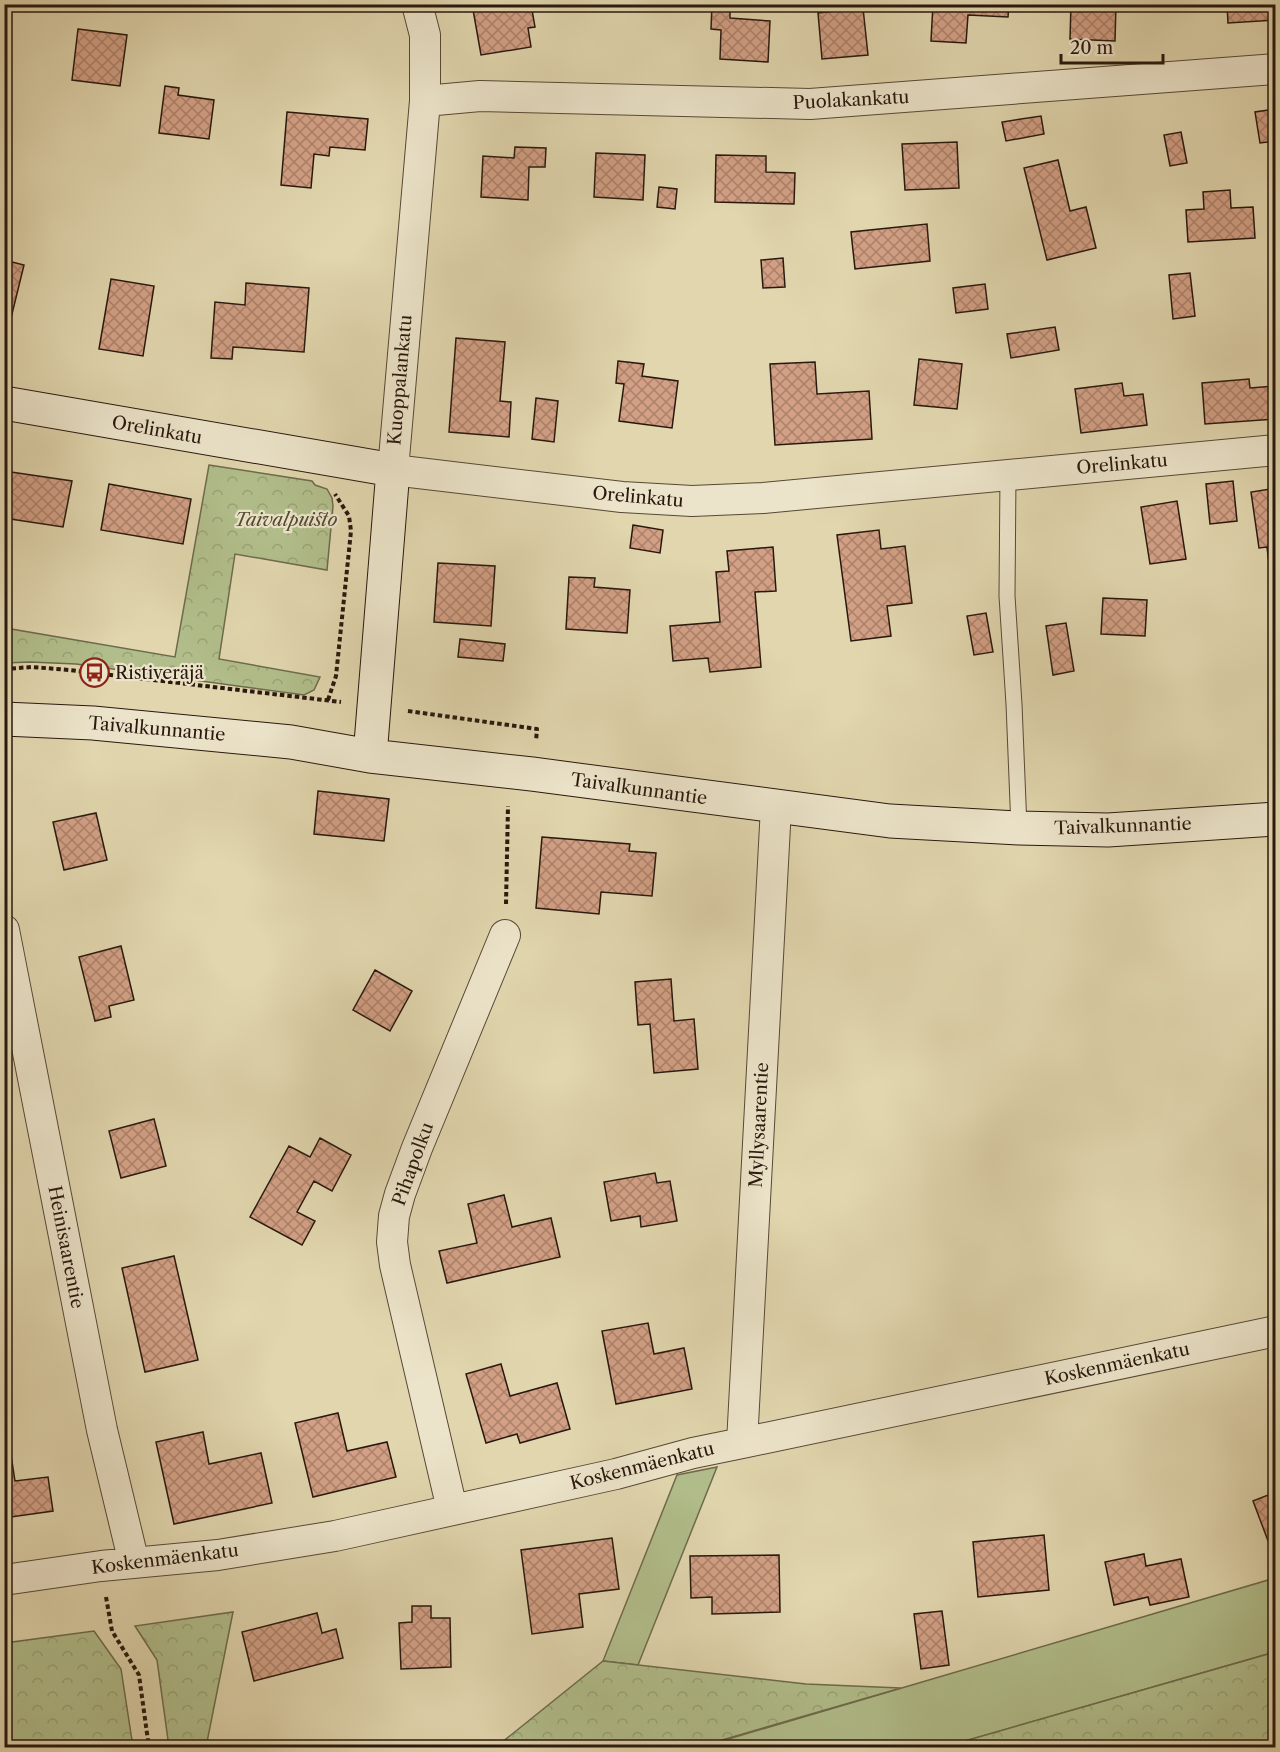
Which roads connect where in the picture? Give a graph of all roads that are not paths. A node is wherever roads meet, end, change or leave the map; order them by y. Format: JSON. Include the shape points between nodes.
{"nodes":[{"id":1,"x":417,"y":4,"type":"edge"},
{"id":2,"x":1275,"y":69,"type":"edge"},
{"id":3,"x":425,"y":101,"type":"junction"},
{"id":4,"x":4,"y":403,"type":"edge"},
{"id":5,"x":1275,"y":450,"type":"edge"},
{"id":6,"x":393,"y":470,"type":"junction"},
{"id":7,"x":1008,"y":475,"type":"junction"},
{"id":8,"x":4,"y":719,"type":"edge"},
{"id":9,"x":370,"y":756,"type":"junction"},
{"id":10,"x":776,"y":807,"type":"junction"},
{"id":11,"x":1275,"y":819,"type":"edge"},
{"id":12,"x":1019,"y":828,"type":"junction"},
{"id":13,"x":4,"y":930,"type":"edge"},
{"id":14,"x":505,"y":935,"type":"road end"},
{"id":15,"x":1275,"y":1330,"type":"edge"},
{"id":16,"x":742,"y":1443,"type":"junction"},
{"id":17,"x":452,"y":1509,"type":"junction"},
{"id":18,"x":134,"y":1563,"type":"junction"},
{"id":19,"x":4,"y":1580,"type":"edge"}],
"edges":[{"from":1,"to":3,"type":"street","name":"Kuoppalankatu","via":[[425,35]]},
{"from":2,"to":3,"type":"street","name":"Puolakankatu","via":[[810,104],[480,96]]},
{"from":3,"to":6,"type":"street","name":"Kuoppalankatu"},
{"from":4,"to":6,"type":"street","name":"Orelinkatu"},
{"from":5,"to":7,"type":"street","name":"Orelinkatu"},
{"from":6,"to":7,"type":"street","name":"Orelinkatu","via":[[622,497],[692,501]]},
{"from":6,"to":9,"type":"street","name":"Kuoppalankatu"},
{"from":7,"to":12,"type":"lane","via":[[1006,596]]},
{"from":8,"to":9,"type":"street","name":"Taivalkunnantie","via":[[93,723],[291,742]]},
{"from":9,"to":10,"type":"street","name":"Taivalkunnantie"},
{"from":10,"to":12,"type":"street","name":"Taivalkunnantie","via":[[890,821]]},
{"from":10,"to":16,"type":"street","name":"Myllysaarentie"},
{"from":11,"to":12,"type":"street","name":"Taivalkunnantie","via":[[1108,830]]},
{"from":13,"to":18,"type":"street","name":"Heinisaarentie","via":[[102,1430]]},
{"from":14,"to":17,"type":"street","name":"Pihapolku","via":[[417,1148],[394,1216],[395,1265]]},
{"from":15,"to":16,"type":"street","name":"Koskenmäenkatu"},
{"from":16,"to":17,"type":"street","name":"Koskenmäenkatu"},
{"from":17,"to":18,"type":"street","name":"Koskenmäenkatu","via":[[335,1536],[218,1555]]},
{"from":18,"to":19,"type":"street","name":"Koskenmäenkatu"}]}
